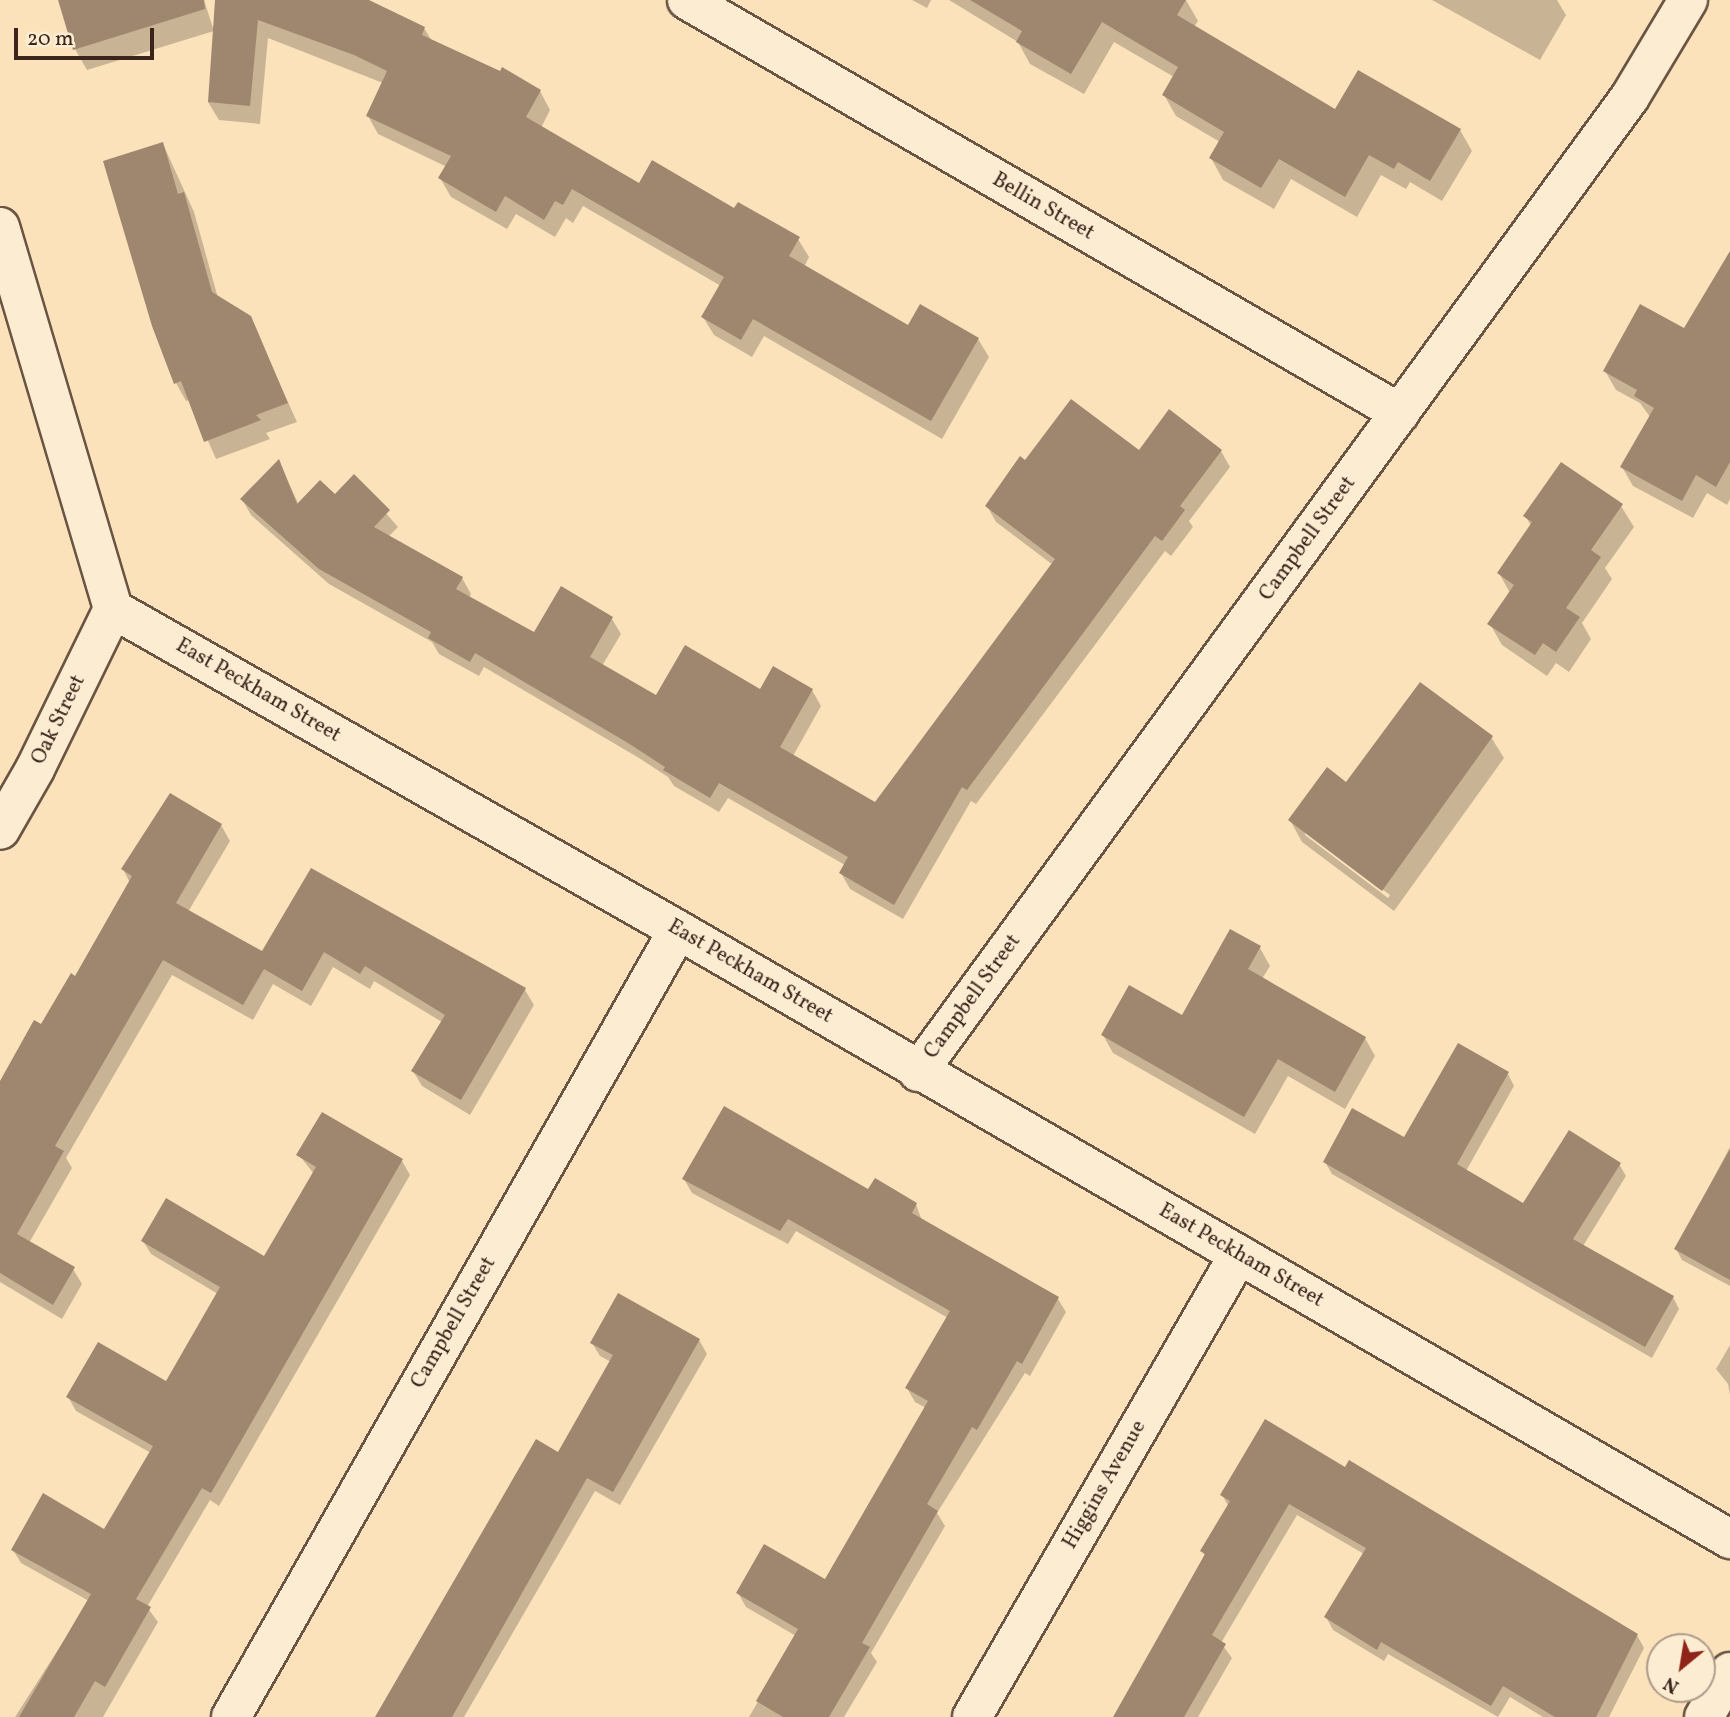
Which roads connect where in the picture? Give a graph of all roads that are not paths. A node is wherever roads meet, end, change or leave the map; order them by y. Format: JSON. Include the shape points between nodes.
{"nodes":[{"id":1,"x":687,"y":0,"type":"edge"},
{"id":2,"x":1688,"y":0,"type":"edge"},
{"id":3,"x":0,"y":227,"type":"edge"},
{"id":4,"x":1400,"y":413,"type":"junction"},
{"id":5,"x":113,"y":609,"type":"junction"},
{"id":6,"x":0,"y":830,"type":"edge"},
{"id":7,"x":678,"y":930,"type":"junction"},
{"id":8,"x":918,"y":1072,"type":"junction"},
{"id":9,"x":1239,"y":1254,"type":"junction"},
{"id":10,"x":1730,"y":1539,"type":"edge"},
{"id":11,"x":1730,"y":1672,"type":"edge"},
{"id":12,"x":231,"y":1717,"type":"edge"},
{"id":13,"x":972,"y":1717,"type":"edge"},
{"id":14,"x":1704,"y":1717,"type":"edge"}],
"edges":[{"from":1,"to":4,"type":"street","name":"Bellin Street"},
{"from":2,"to":4,"type":"street","name":"Campbell Street","via":[[1630,97]]},
{"from":3,"to":5,"type":"street"},
{"from":4,"to":8,"type":"street","name":"Campbell Street"},
{"from":5,"to":6,"type":"street","name":"Oak Street"},
{"from":5,"to":7,"type":"street","name":"East Peckham Street"},
{"from":7,"to":8,"type":"street","name":"East Peckham Street"},
{"from":7,"to":12,"type":"street","name":"Campbell Street"},
{"from":8,"to":9,"type":"street","name":"East Peckham Street"},
{"from":9,"to":10,"type":"street","name":"East Peckham Street"},
{"from":9,"to":13,"type":"street","name":"Higgins Avenue"},
{"from":11,"to":14,"type":"street"}]}
